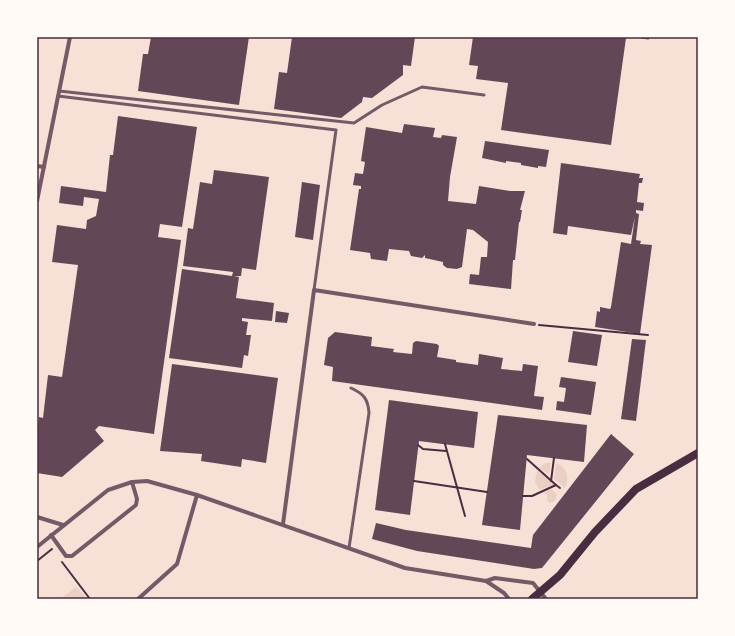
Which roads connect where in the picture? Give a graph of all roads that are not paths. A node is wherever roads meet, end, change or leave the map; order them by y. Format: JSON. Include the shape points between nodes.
{"nodes":[{"id":1,"x":70,"y":37,"type":"edge"},
{"id":2,"x":642,"y":37,"type":"edge"},
{"id":3,"x":648,"y":38,"type":"edge"},
{"id":4,"x":59,"y":91,"type":"junction"},
{"id":5,"x":484,"y":95,"type":"dead end"},
{"id":6,"x":58,"y":96,"type":"junction"},
{"id":7,"x":37,"y":166,"type":"edge"},
{"id":8,"x":44,"y":167,"type":"junction"},
{"id":9,"x":37,"y":201,"type":"edge"},
{"id":10,"x":314,"y":290,"type":"junction"},
{"id":11,"x":534,"y":324,"type":"road end"},
{"id":12,"x":351,"y":388,"type":"dead end"},
{"id":13,"x":697,"y":455,"type":"edge"},
{"id":14,"x":132,"y":482,"type":"junction"},
{"id":15,"x":197,"y":495,"type":"junction"},
{"id":16,"x":37,"y":517,"type":"edge"},
{"id":17,"x":283,"y":524,"type":"junction"},
{"id":18,"x":63,"y":525,"type":"junction"},
{"id":19,"x":51,"y":535,"type":"junction"},
{"id":20,"x":37,"y":547,"type":"edge"},
{"id":21,"x":349,"y":548,"type":"junction"},
{"id":22,"x":486,"y":581,"type":"junction"},
{"id":23,"x":542,"y":591,"type":"junction"},
{"id":24,"x":138,"y":599,"type":"edge"},
{"id":25,"x":509,"y":599,"type":"edge"},
{"id":26,"x":532,"y":599,"type":"edge"},
{"id":27,"x":546,"y":599,"type":"edge"}],
"edges":[{"from":1,"to":4,"type":"street"},
{"from":2,"to":3,"type":"lane"},
{"from":4,"to":5,"type":"lane","via":[[354,123],[382,105],[422,87]]},
{"from":4,"to":6,"type":"street"},
{"from":6,"to":8,"type":"street"},
{"from":6,"to":10,"type":"lane","via":[[336,130]]},
{"from":7,"to":8,"type":"street"},
{"from":8,"to":9,"type":"street"},
{"from":10,"to":11,"type":"street"},
{"from":10,"to":17,"type":"street"},
{"from":12,"to":21,"type":"lane","via":[[362,394],[368,402],[369,414]]},
{"from":13,"to":23,"type":"main road","via":[[636,489],[595,532],[560,575]]},
{"from":14,"to":15,"type":"street","via":[[147,481]]},
{"from":14,"to":18,"type":"street","via":[[108,490]]},
{"from":14,"to":19,"type":"street","via":[[137,499],[136,505],[72,556],[66,556]]},
{"from":15,"to":17,"type":"street"},
{"from":15,"to":24,"type":"street","via":[[177,564]]},
{"from":16,"to":18,"type":"street"},
{"from":17,"to":21,"type":"street"},
{"from":18,"to":19,"type":"street"},
{"from":19,"to":20,"type":"street"},
{"from":21,"to":22,"type":"street","via":[[405,568]]},
{"from":22,"to":23,"type":"street","via":[[495,578],[526,581],[533,583]]},
{"from":22,"to":25,"type":"street"},
{"from":23,"to":26,"type":"main road"},
{"from":23,"to":27,"type":"street"}]}
